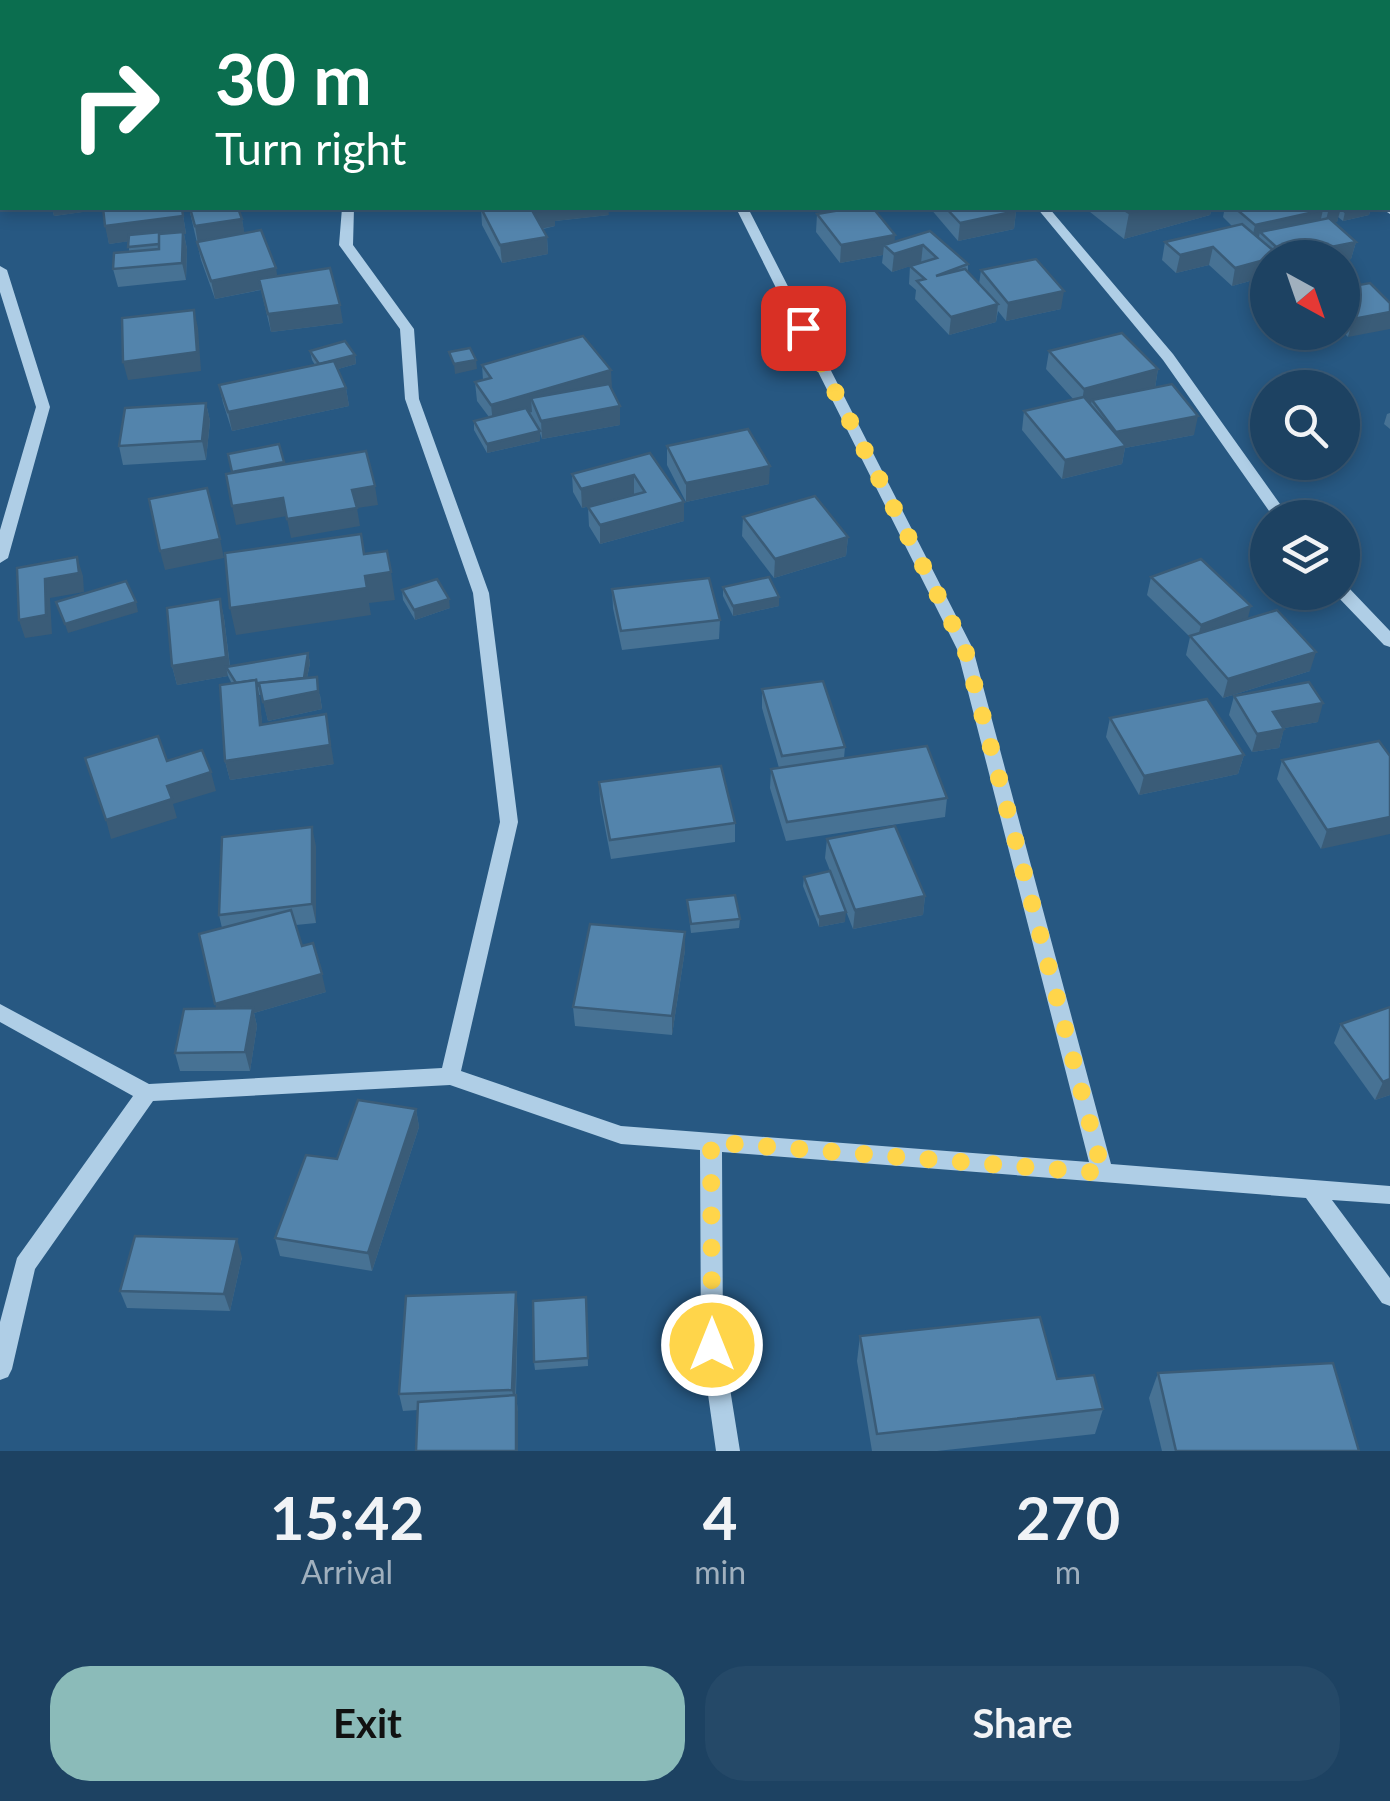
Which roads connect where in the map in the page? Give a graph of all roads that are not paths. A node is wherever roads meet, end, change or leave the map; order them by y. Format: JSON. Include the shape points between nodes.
{"nodes":[{"id":1,"x":348,"y":210,"type":"edge"},
{"id":2,"x":743,"y":210,"type":"edge"},
{"id":3,"x":1045,"y":210,"type":"edge"},
{"id":4,"x":0,"y":270,"type":"edge"},
{"id":5,"x":1269,"y":500,"type":"edge"},
{"id":6,"x":0,"y":558,"type":"edge"},
{"id":7,"x":1360,"y":610,"type":"edge"},
{"id":8,"x":1390,"y":641,"type":"edge"},
{"id":9,"x":0,"y":1012,"type":"edge"},
{"id":10,"x":450,"y":1076,"type":"junction"},
{"id":11,"x":147,"y":1093,"type":"junction"},
{"id":12,"x":711,"y":1142,"type":"junction"},
{"id":13,"x":1103,"y":1173,"type":"junction"},
{"id":14,"x":1311,"y":1188,"type":"junction"},
{"id":15,"x":1390,"y":1194,"type":"edge"},
{"id":16,"x":1390,"y":1296,"type":"edge"},
{"id":17,"x":0,"y":1369,"type":"edge"},
{"id":18,"x":728,"y":1451,"type":"edge"}],
"edges":[{"from":1,"to":10,"type":"street","via":[[346,245],[408,330],[412,399],[481,592],[509,822]]},
{"from":2,"to":13,"type":"street","via":[[965,649]]},
{"from":3,"to":5,"type":"street","via":[[1168,357]]},
{"from":4,"to":6,"type":"street","via":[[43,406]]},
{"from":7,"to":8,"type":"street"},
{"from":9,"to":11,"type":"street"},
{"from":10,"to":11,"type":"street"},
{"from":10,"to":12,"type":"street","via":[[621,1135]]},
{"from":11,"to":17,"type":"street","via":[[24,1264]]},
{"from":12,"to":13,"type":"street"},
{"from":12,"to":18,"type":"street","via":[[712,1345]]},
{"from":13,"to":14,"type":"street"},
{"from":14,"to":15,"type":"street"},
{"from":14,"to":16,"type":"street"}]}
